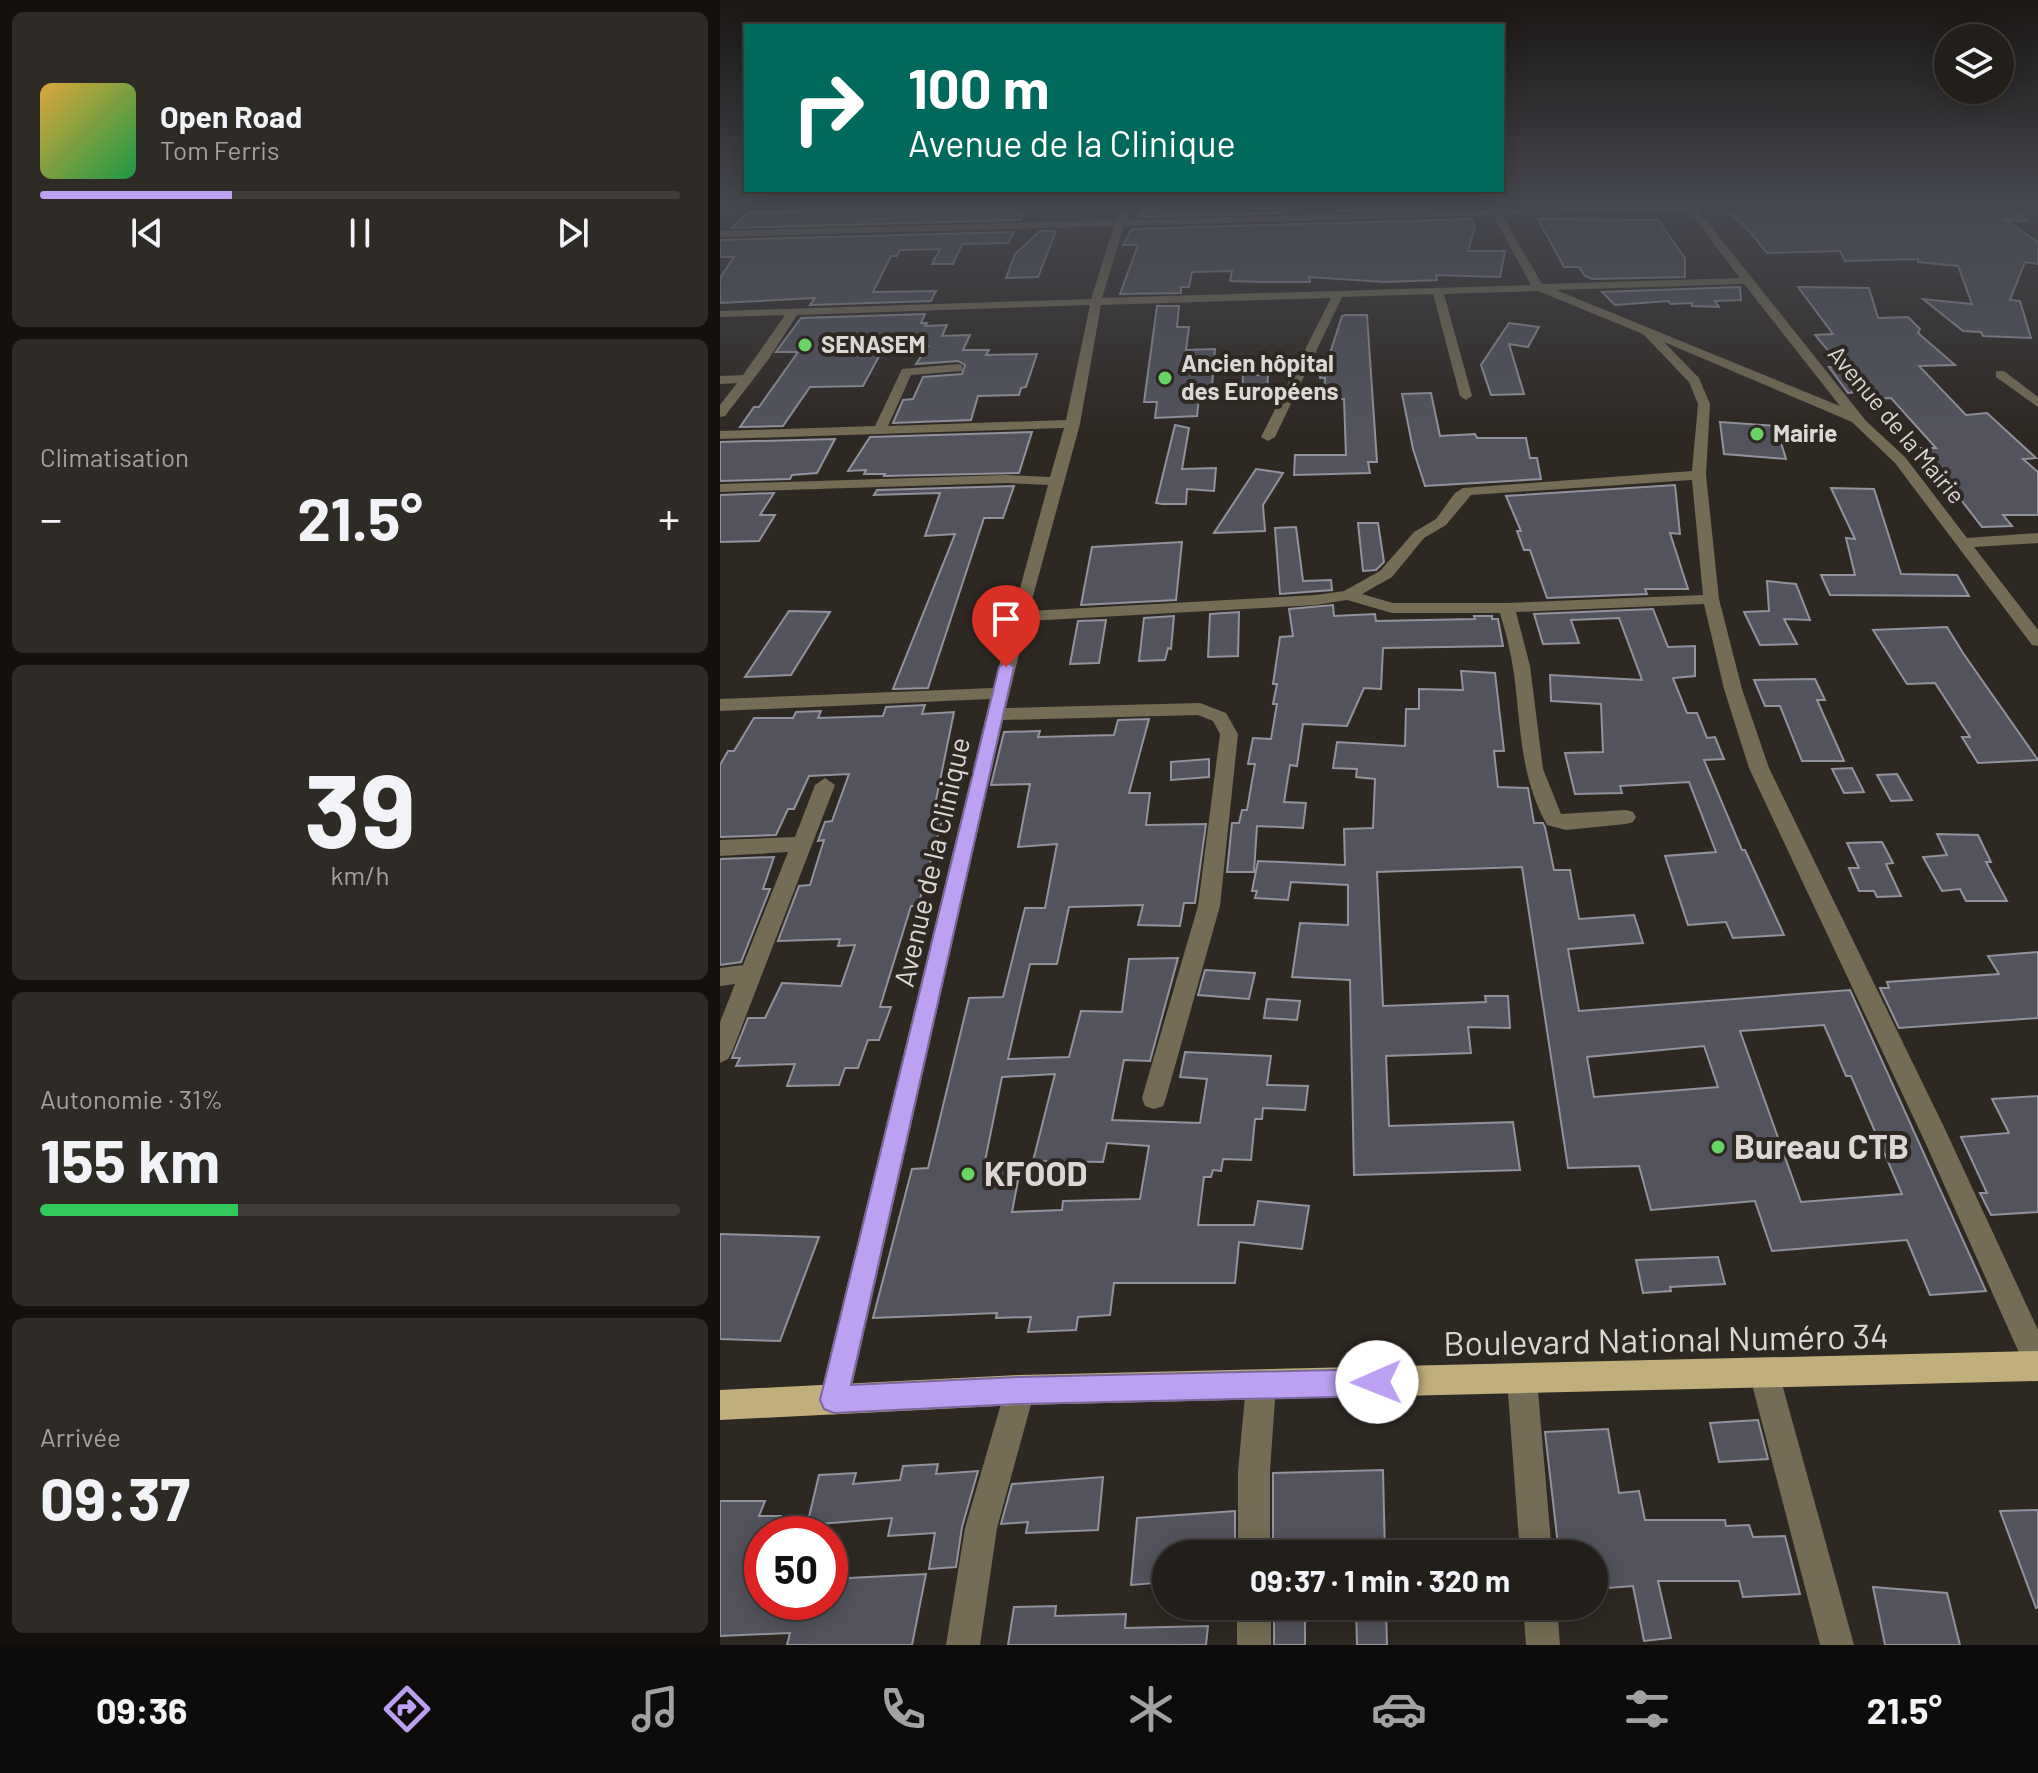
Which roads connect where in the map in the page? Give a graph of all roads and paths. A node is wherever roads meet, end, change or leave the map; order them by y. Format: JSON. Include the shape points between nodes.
{"nodes":[{"id":1,"x":1104,"y":279,"type":"edge"},
{"id":2,"x":1533,"y":279,"type":"edge"},
{"id":3,"x":1747,"y":281,"type":"joint"},
{"id":4,"x":1538,"y":287,"type":"junction"},
{"id":5,"x":1437,"y":290,"type":"junction"},
{"id":6,"x":1337,"y":296,"type":"junction"},
{"id":7,"x":1098,"y":302,"type":"junction"},
{"id":8,"x":793,"y":312,"type":"junction"},
{"id":9,"x":720,"y":314,"type":"edge"},
{"id":10,"x":1646,"y":330,"type":"junction"},
{"id":11,"x":958,"y":368,"type":"dead end"},
{"id":12,"x":2000,"y":374,"type":"dead end"},
{"id":13,"x":747,"y":379,"type":"junction"},
{"id":14,"x":720,"y":380,"type":"edge"},
{"id":15,"x":1466,"y":396,"type":"dead end"},
{"id":16,"x":2038,"y":403,"type":"edge"},
{"id":17,"x":720,"y":413,"type":"edge"},
{"id":18,"x":1073,"y":424,"type":"junction"},
{"id":19,"x":1861,"y":424,"type":"junction"},
{"id":20,"x":880,"y":430,"type":"junction"},
{"id":21,"x":720,"y":435,"type":"edge"},
{"id":22,"x":1268,"y":437,"type":"dead end"},
{"id":23,"x":1699,"y":475,"type":"junction"},
{"id":24,"x":1056,"y":481,"type":"junction"},
{"id":25,"x":720,"y":488,"type":"edge"},
{"id":26,"x":2038,"y":538,"type":"edge"},
{"id":27,"x":1961,"y":543,"type":"junction"},
{"id":28,"x":1348,"y":595,"type":"junction"},
{"id":29,"x":1711,"y":599,"type":"junction"},
{"id":30,"x":1507,"y":608,"type":"junction"},
{"id":31,"x":1019,"y":617,"type":"junction"},
{"id":32,"x":2038,"y":641,"type":"edge"},
{"id":33,"x":1000,"y":693,"type":"junction"},
{"id":34,"x":720,"y":705,"type":"edge"},
{"id":35,"x":995,"y":714,"type":"junction"},
{"id":36,"x":825,"y":785,"type":"dead end"},
{"id":37,"x":1626,"y":817,"type":"dead end"},
{"id":38,"x":800,"y":844,"type":"junction"},
{"id":39,"x":720,"y":848,"type":"edge"},
{"id":40,"x":751,"y":973,"type":"junction"},
{"id":41,"x":720,"y":977,"type":"edge"},
{"id":42,"x":720,"y":1052,"type":"edge"},
{"id":43,"x":1154,"y":1098,"type":"dead end"},
{"id":44,"x":2038,"y":1364,"type":"edge"},
{"id":45,"x":1764,"y":1373,"type":"junction"},
{"id":46,"x":1522,"y":1379,"type":"junction"},
{"id":47,"x":1261,"y":1385,"type":"junction"},
{"id":48,"x":1020,"y":1390,"type":"junction"},
{"id":49,"x":834,"y":1400,"type":"junction"},
{"id":50,"x":720,"y":1405,"type":"edge"},
{"id":51,"x":1254,"y":1540,"type":"edge"},
{"id":52,"x":1535,"y":1540,"type":"edge"},
{"id":53,"x":1254,"y":1620,"type":"edge"},
{"id":54,"x":1541,"y":1620,"type":"edge"},
{"id":55,"x":963,"y":1645,"type":"edge"},
{"id":56,"x":1254,"y":1645,"type":"edge"},
{"id":57,"x":1543,"y":1645,"type":"edge"},
{"id":58,"x":1837,"y":1645,"type":"edge"}],
"edges":[{"from":1,"to":7,"type":"street","name":"Avenue de la Clinique"},
{"from":2,"to":4,"type":"street"},
{"from":3,"to":4,"type":"street"},
{"from":3,"to":19,"type":"street","name":"Avenue de la Mairie"},
{"from":4,"to":5,"type":"street"},
{"from":4,"to":10,"type":"street"},
{"from":5,"to":6,"type":"street"},
{"from":5,"to":15,"type":"street"},
{"from":6,"to":7,"type":"street"},
{"from":6,"to":22,"type":"street"},
{"from":7,"to":8,"type":"street"},
{"from":7,"to":18,"type":"street","name":"Avenue de la Clinique"},
{"from":8,"to":9,"type":"street"},
{"from":8,"to":13,"type":"street"},
{"from":10,"to":19,"type":"street","via":[[1827,404]]},
{"from":10,"to":23,"type":"street","via":[[1695,381],[1704,404]]},
{"from":11,"to":20,"type":"street","via":[[906,372]]},
{"from":12,"to":16,"type":"street"},
{"from":13,"to":14,"type":"street"},
{"from":13,"to":17,"type":"street"},
{"from":18,"to":20,"type":"street"},
{"from":18,"to":24,"type":"street","name":"Avenue de la Clinique"},
{"from":19,"to":27,"type":"street","name":"Avenue de la Mairie","via":[[1900,460]]},
{"from":20,"to":21,"type":"street"},
{"from":23,"to":28,"type":"street","via":[[1468,491],[1386,574]]},
{"from":23,"to":29,"type":"street"},
{"from":24,"to":25,"type":"street"},
{"from":24,"to":31,"type":"street","name":"Avenue de la Clinique"},
{"from":26,"to":27,"type":"street"},
{"from":27,"to":32,"type":"street","name":"Avenue de la Mairie"},
{"from":28,"to":30,"type":"street","via":[[1392,608]]},
{"from":28,"to":31,"type":"street"},
{"from":29,"to":30,"type":"street"},
{"from":29,"to":44,"type":"street","via":[[1759,768]]},
{"from":30,"to":37,"type":"street","via":[[1543,805],[1554,820],[1566,823]]},
{"from":31,"to":33,"type":"street","name":"Avenue de la Clinique"},
{"from":33,"to":34,"type":"street"},
{"from":33,"to":35,"type":"street","name":"Avenue de la Clinique"},
{"from":35,"to":43,"type":"street","via":[[1200,709],[1220,717],[1229,734],[1209,906]]},
{"from":35,"to":49,"type":"street","name":"Avenue de la Clinique"},
{"from":36,"to":38,"type":"street"},
{"from":38,"to":39,"type":"street"},
{"from":38,"to":40,"type":"street"},
{"from":40,"to":41,"type":"street"},
{"from":40,"to":42,"type":"street"},
{"from":44,"to":45,"type":"main road","name":"Boulevard National Numéro 34"},
{"from":45,"to":46,"type":"main road","name":"Boulevard National Numéro 34"},
{"from":45,"to":58,"type":"street"},
{"from":46,"to":47,"type":"main road","name":"Boulevard National Numéro 34"},
{"from":46,"to":52,"type":"street"},
{"from":47,"to":48,"type":"main road","name":"Boulevard National Numéro 34"},
{"from":47,"to":51,"type":"street"},
{"from":48,"to":49,"type":"main road","name":"Boulevard National Numéro 34"},
{"from":48,"to":55,"type":"street","via":[[981,1528]]},
{"from":49,"to":50,"type":"main road","name":"Boulevard National Numéro 34"},
{"from":53,"to":56,"type":"street"},
{"from":54,"to":57,"type":"street"}]}
